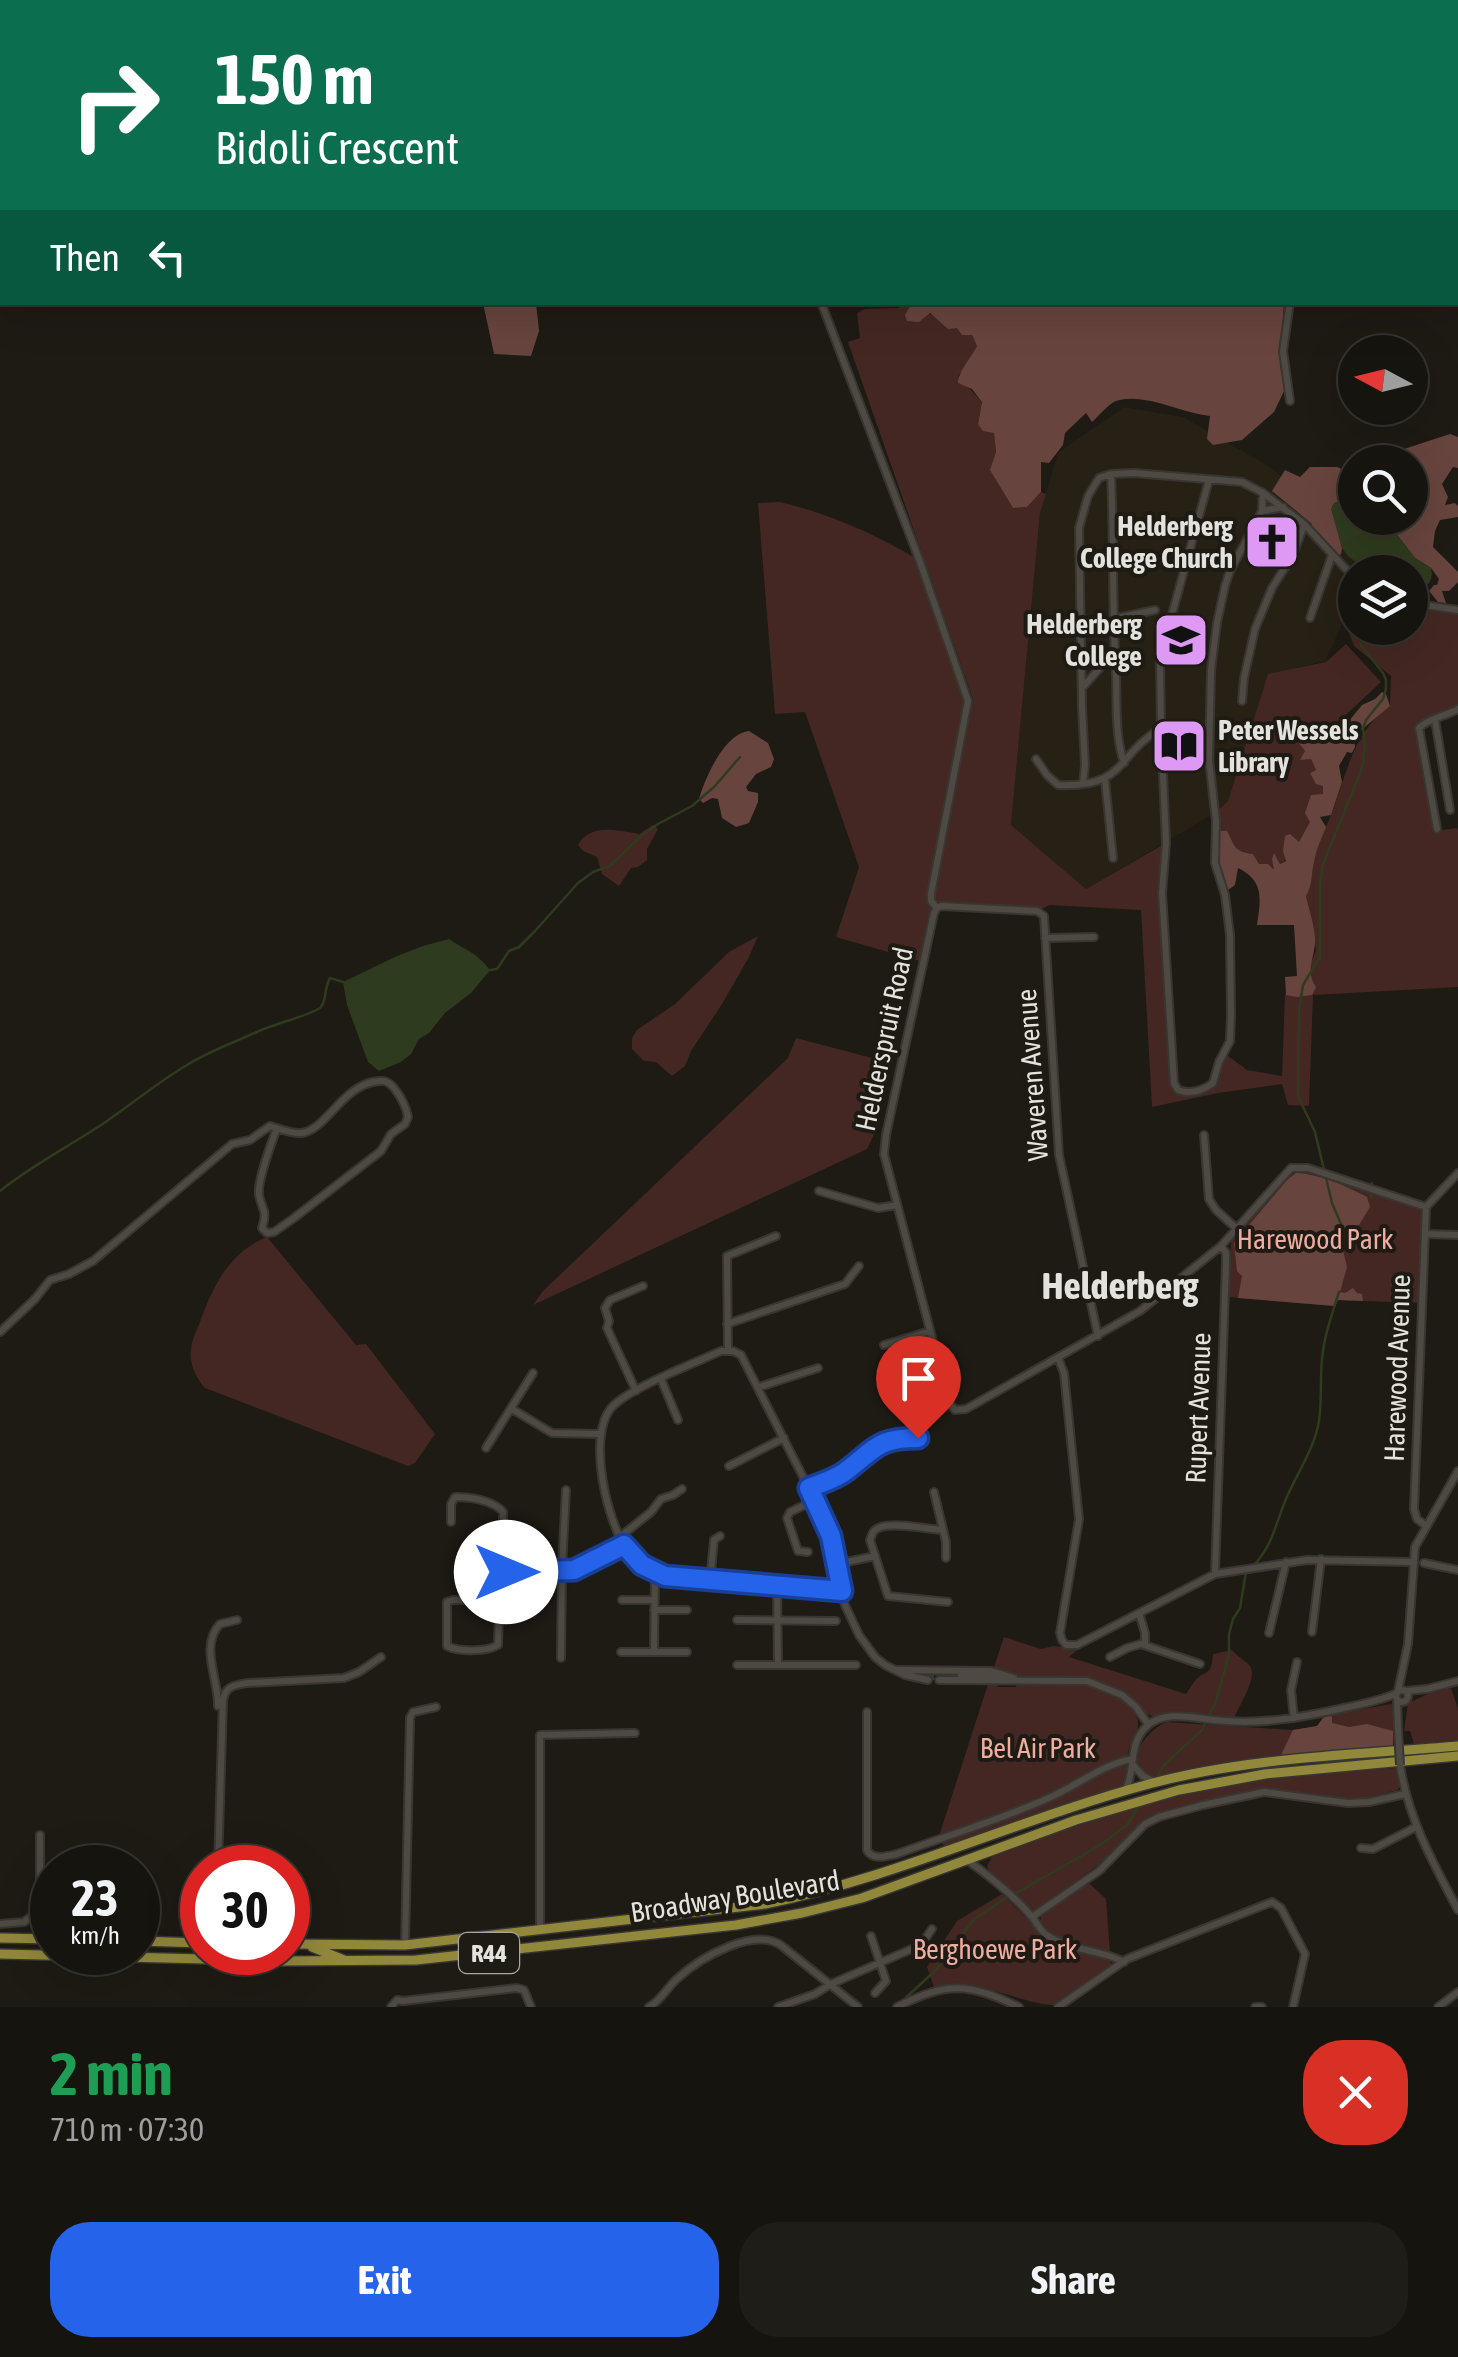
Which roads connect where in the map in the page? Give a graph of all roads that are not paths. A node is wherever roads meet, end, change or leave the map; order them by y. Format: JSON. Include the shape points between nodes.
{"nodes":[{"id":1,"x":822,"y":305,"type":"edge"},
{"id":2,"x":1290,"y":305,"type":"edge"},
{"id":3,"x":1290,"y":401,"type":"dead end"},
{"id":4,"x":1106,"y":475,"type":"junction"},
{"id":5,"x":1210,"y":480,"type":"junction"},
{"id":6,"x":1264,"y":493,"type":"junction"},
{"id":7,"x":1282,"y":506,"type":"junction"},
{"id":8,"x":1262,"y":511,"type":"junction"},
{"id":9,"x":1304,"y":524,"type":"junction"},
{"id":10,"x":1332,"y":555,"type":"junction"},
{"id":11,"x":1338,"y":560,"type":"edge"},
{"id":12,"x":1428,"y":605,"type":"edge"},
{"id":13,"x":1155,"y":610,"type":"dead end"},
{"id":14,"x":1458,"y":610,"type":"edge"},
{"id":15,"x":1310,"y":618,"type":"dead end"},
{"id":16,"x":1113,"y":619,"type":"junction"},
{"id":17,"x":1114,"y":652,"type":"junction"},
{"id":18,"x":1083,"y":688,"type":"junction"},
{"id":19,"x":1242,"y":701,"type":"dead end"},
{"id":20,"x":1458,"y":709,"type":"edge"},
{"id":21,"x":1435,"y":720,"type":"junction"},
{"id":22,"x":1161,"y":728,"type":"junction"},
{"id":23,"x":1036,"y":759,"type":"dead end"},
{"id":24,"x":1124,"y":763,"type":"junction"},
{"id":25,"x":1104,"y":780,"type":"junction"},
{"id":26,"x":1083,"y":784,"type":"junction"},
{"id":27,"x":1450,"y":810,"type":"dead end"},
{"id":28,"x":1437,"y":830,"type":"dead end"},
{"id":29,"x":1113,"y":858,"type":"dead end"},
{"id":30,"x":936,"y":908,"type":"junction"},
{"id":31,"x":1094,"y":937,"type":"dead end"},
{"id":32,"x":1045,"y":938,"type":"junction"},
{"id":33,"x":277,"y":1128,"type":"junction"},
{"id":34,"x":1204,"y":1136,"type":"dead end"},
{"id":35,"x":1458,"y":1173,"type":"edge"},
{"id":36,"x":819,"y":1191,"type":"dead end"},
{"id":37,"x":897,"y":1205,"type":"junction"},
{"id":38,"x":1426,"y":1207,"type":"junction"},
{"id":39,"x":1237,"y":1229,"type":"junction"},
{"id":40,"x":1425,"y":1234,"type":"junction"},
{"id":41,"x":1458,"y":1235,"type":"edge"},
{"id":42,"x":776,"y":1236,"type":"dead end"},
{"id":43,"x":1222,"y":1246,"type":"junction"},
{"id":44,"x":859,"y":1266,"type":"dead end"},
{"id":45,"x":643,"y":1286,"type":"dead end"},
{"id":46,"x":727,"y":1324,"type":"junction"},
{"id":47,"x":930,"y":1331,"type":"junction"},
{"id":48,"x":0,"y":1332,"type":"edge"},
{"id":49,"x":1098,"y":1336,"type":"junction"},
{"id":50,"x":884,"y":1345,"type":"dead end"},
{"id":51,"x":728,"y":1350,"type":"junction"},
{"id":52,"x":1058,"y":1358,"type":"junction"},
{"id":53,"x":818,"y":1368,"type":"dead end"},
{"id":54,"x":533,"y":1373,"type":"dead end"},
{"id":55,"x":661,"y":1379,"type":"junction"},
{"id":56,"x":759,"y":1388,"type":"junction"},
{"id":57,"x":636,"y":1390,"type":"junction"},
{"id":58,"x":512,"y":1409,"type":"junction"},
{"id":59,"x":678,"y":1420,"type":"dead end"},
{"id":60,"x":600,"y":1434,"type":"junction"},
{"id":61,"x":784,"y":1438,"type":"junction"},
{"id":62,"x":918,"y":1438,"type":"dead end"},
{"id":63,"x":486,"y":1448,"type":"dead end"},
{"id":64,"x":728,"y":1466,"type":"dead end"},
{"id":65,"x":1458,"y":1471,"type":"edge"},
{"id":66,"x":809,"y":1488,"type":"junction"},
{"id":67,"x":682,"y":1489,"type":"dead end"},
{"id":68,"x":566,"y":1490,"type":"dead end"},
{"id":69,"x":934,"y":1492,"type":"dead end"},
{"id":70,"x":815,"y":1500,"type":"junction"},
{"id":71,"x":451,"y":1522,"type":"dead end"},
{"id":72,"x":1426,"y":1525,"type":"junction"},
{"id":73,"x":944,"y":1530,"type":"junction"},
{"id":74,"x":620,"y":1536,"type":"junction"},
{"id":75,"x":720,"y":1536,"type":"dead end"},
{"id":76,"x":624,"y":1545,"type":"junction"},
{"id":77,"x":808,"y":1552,"type":"dead end"},
{"id":78,"x":875,"y":1556,"type":"junction"},
{"id":79,"x":946,"y":1558,"type":"dead end"},
{"id":80,"x":1321,"y":1559,"type":"junction"},
{"id":81,"x":1286,"y":1562,"type":"junction"},
{"id":82,"x":1413,"y":1562,"type":"junction"},
{"id":83,"x":1424,"y":1563,"type":"dead end"},
{"id":84,"x":836,"y":1564,"type":"junction"},
{"id":85,"x":1458,"y":1570,"type":"edge"},
{"id":86,"x":544,"y":1571,"type":"junction"},
{"id":87,"x":563,"y":1572,"type":"junction"},
{"id":88,"x":654,"y":1573,"type":"junction"},
{"id":89,"x":1215,"y":1574,"type":"junction"},
{"id":90,"x":710,"y":1581,"type":"junction"},
{"id":91,"x":778,"y":1586,"type":"junction"},
{"id":92,"x":842,"y":1591,"type":"junction"},
{"id":93,"x":499,"y":1600,"type":"junction"},
{"id":94,"x":622,"y":1600,"type":"dead end"},
{"id":95,"x":654,"y":1600,"type":"junction"},
{"id":96,"x":948,"y":1602,"type":"dead end"},
{"id":97,"x":654,"y":1610,"type":"junction"},
{"id":98,"x":688,"y":1610,"type":"dead end"},
{"id":99,"x":1139,"y":1613,"type":"junction"},
{"id":100,"x":237,"y":1620,"type":"dead end"},
{"id":101,"x":737,"y":1620,"type":"dead end"},
{"id":102,"x":778,"y":1620,"type":"junction"},
{"id":103,"x":836,"y":1621,"type":"dead end"},
{"id":104,"x":1312,"y":1632,"type":"dead end"},
{"id":105,"x":1269,"y":1633,"type":"dead end"},
{"id":106,"x":1145,"y":1645,"type":"junction"},
{"id":107,"x":654,"y":1651,"type":"junction"},
{"id":108,"x":621,"y":1652,"type":"dead end"},
{"id":109,"x":687,"y":1652,"type":"dead end"},
{"id":110,"x":382,"y":1657,"type":"dead end"},
{"id":111,"x":1110,"y":1657,"type":"dead end"},
{"id":112,"x":561,"y":1658,"type":"dead end"},
{"id":113,"x":1296,"y":1662,"type":"dead end"},
{"id":114,"x":1200,"y":1664,"type":"dead end"},
{"id":115,"x":737,"y":1665,"type":"dead end"},
{"id":116,"x":778,"y":1665,"type":"junction"},
{"id":117,"x":856,"y":1665,"type":"dead end"},
{"id":118,"x":895,"y":1670,"type":"junction"},
{"id":119,"x":1404,"y":1670,"type":"junction"},
{"id":120,"x":1002,"y":1677,"type":"junction"},
{"id":121,"x":1458,"y":1681,"type":"edge"},
{"id":122,"x":1401,"y":1682,"type":"junction"},
{"id":123,"x":1403,"y":1695,"type":"junction"},
{"id":124,"x":1370,"y":1701,"type":"junction"},
{"id":125,"x":1358,"y":1705,"type":"junction"},
{"id":126,"x":436,"y":1707,"type":"dead end"},
{"id":127,"x":867,"y":1712,"type":"dead end"},
{"id":128,"x":1294,"y":1718,"type":"junction"},
{"id":129,"x":1148,"y":1724,"type":"junction"},
{"id":130,"x":635,"y":1733,"type":"dead end"},
{"id":131,"x":1458,"y":1746,"type":"edge"},
{"id":132,"x":1458,"y":1756,"type":"edge"},
{"id":133,"x":1132,"y":1761,"type":"junction"},
{"id":134,"x":1156,"y":1782,"type":"junction"},
{"id":135,"x":1125,"y":1790,"type":"junction"},
{"id":136,"x":1404,"y":1790,"type":"junction"},
{"id":137,"x":1416,"y":1826,"type":"junction"},
{"id":138,"x":40,"y":1836,"type":"dead end"},
{"id":139,"x":216,"y":1845,"type":"edge"},
{"id":140,"x":217,"y":1845,"type":"edge"},
{"id":141,"x":1361,"y":1848,"type":"dead end"},
{"id":142,"x":989,"y":1852,"type":"junction"},
{"id":143,"x":967,"y":1860,"type":"junction"},
{"id":144,"x":986,"y":1874,"type":"junction"},
{"id":145,"x":1458,"y":1910,"type":"edge"},
{"id":146,"x":1032,"y":1917,"type":"junction"},
{"id":147,"x":0,"y":1924,"type":"edge"},
{"id":148,"x":932,"y":1928,"type":"dead end"},
{"id":149,"x":540,"y":1931,"type":"junction"},
{"id":150,"x":871,"y":1936,"type":"dead end"},
{"id":151,"x":0,"y":1938,"type":"edge"},
{"id":152,"x":30,"y":1939,"type":"edge"},
{"id":153,"x":160,"y":1942,"type":"edge"},
{"id":154,"x":168,"y":1942,"type":"junction"},
{"id":155,"x":180,"y":1942,"type":"edge"},
{"id":156,"x":310,"y":1944,"type":"edge"},
{"id":157,"x":404,"y":1945,"type":"junction"},
{"id":158,"x":310,"y":1946,"type":"edge"},
{"id":159,"x":0,"y":1954,"type":"edge"},
{"id":160,"x":180,"y":1957,"type":"edge"},
{"id":161,"x":168,"y":1958,"type":"junction"},
{"id":162,"x":310,"y":1960,"type":"edge"},
{"id":163,"x":346,"y":1961,"type":"junction"},
{"id":164,"x":1124,"y":1962,"type":"junction"},
{"id":165,"x":881,"y":1963,"type":"junction"},
{"id":166,"x":831,"y":1984,"type":"junction"},
{"id":167,"x":1458,"y":1992,"type":"edge"},
{"id":168,"x":470,"y":1994,"type":"junction"},
{"id":169,"x":875,"y":1994,"type":"dead end"},
{"id":170,"x":404,"y":2004,"type":"edge"},
{"id":171,"x":898,"y":2006,"type":"edge"},
{"id":172,"x":391,"y":2007,"type":"edge"},
{"id":173,"x":472,"y":2007,"type":"edge"},
{"id":174,"x":531,"y":2007,"type":"edge"},
{"id":175,"x":650,"y":2007,"type":"edge"},
{"id":176,"x":781,"y":2007,"type":"edge"},
{"id":177,"x":858,"y":2007,"type":"edge"},
{"id":178,"x":1019,"y":2007,"type":"edge"},
{"id":179,"x":1058,"y":2007,"type":"edge"},
{"id":180,"x":1292,"y":2007,"type":"edge"},
{"id":181,"x":1438,"y":2007,"type":"edge"}],
"edges":[{"from":1,"to":30,"type":"street","name":"Helderspruit Road","via":[[968,701],[931,894]]},
{"from":2,"to":3,"type":"street","via":[[1283,350]]},
{"from":4,"to":5,"type":"street"},
{"from":4,"to":16,"type":"street","via":[[1114,536]]},
{"from":4,"to":18,"type":"street","via":[[1092,485],[1080,528]]},
{"from":5,"to":6,"type":"street"},
{"from":5,"to":22,"type":"street","via":[[1160,658]]},
{"from":6,"to":7,"type":"street"},
{"from":6,"to":8,"type":"street"},
{"from":7,"to":8,"type":"street"},
{"from":7,"to":9,"type":"street"},
{"from":8,"to":22,"type":"street","via":[[1224,586],[1210,676],[1215,864],[1230,935],[1230,1042],[1213,1083],[1190,1092],[1175,1087],[1172,1065]]},
{"from":9,"to":10,"type":"street"},
{"from":9,"to":19,"type":"street","via":[[1255,629]]},
{"from":10,"to":11,"type":"street"},
{"from":10,"to":15,"type":"street"},
{"from":12,"to":14,"type":"street"},
{"from":13,"to":16,"type":"street"},
{"from":16,"to":17,"type":"street"},
{"from":17,"to":18,"type":"street"},
{"from":17,"to":24,"type":"street"},
{"from":18,"to":26,"type":"street"},
{"from":20,"to":21,"type":"street"},
{"from":21,"to":27,"type":"street"},
{"from":21,"to":28,"type":"street","via":[[1419,729]]},
{"from":22,"to":24,"type":"street"},
{"from":23,"to":26,"type":"street","via":[[1055,784]]},
{"from":24,"to":25,"type":"street"},
{"from":25,"to":26,"type":"street"},
{"from":25,"to":29,"type":"street"},
{"from":30,"to":32,"type":"street","via":[[1037,910],[1044,916]]},
{"from":30,"to":37,"type":"street","name":"Helderspruit Road","via":[[884,1146]]},
{"from":31,"to":32,"type":"street"},
{"from":32,"to":49,"type":"street","name":"Waveren Avenue","via":[[1059,1155]]},
{"from":33,"to":33,"type":"street","via":[[308,1131],[358,1086],[383,1080],[400,1096],[408,1117],[380,1151],[267,1233],[259,1188]]},
{"from":33,"to":48,"type":"street","via":[[228,1147],[93,1261],[50,1280]]},
{"from":34,"to":39,"type":"street","via":[[1209,1199]]},
{"from":35,"to":38,"type":"street"},
{"from":36,"to":37,"type":"street","via":[[878,1208]]},
{"from":37,"to":47,"type":"street","name":"Helderspruit Road"},
{"from":38,"to":39,"type":"street","via":[[1296,1166]]},
{"from":38,"to":40,"type":"street","name":"Harewood Avenue"},
{"from":39,"to":43,"type":"street"},
{"from":40,"to":41,"type":"street"},
{"from":40,"to":72,"type":"street","name":"Harewood Avenue","via":[[1414,1509]]},
{"from":42,"to":46,"type":"street","via":[[726,1256]]},
{"from":43,"to":49,"type":"street","via":[[1140,1312]]},
{"from":43,"to":89,"type":"street","name":"Rupert Avenue"},
{"from":44,"to":46,"type":"street","via":[[845,1284]]},
{"from":45,"to":57,"type":"street","via":[[605,1308]]},
{"from":46,"to":51,"type":"street"},
{"from":47,"to":50,"type":"street"},
{"from":47,"to":52,"type":"street","name":"Helderspruit Road","via":[[955,1410]]},
{"from":49,"to":52,"type":"street"},
{"from":51,"to":55,"type":"street"},
{"from":51,"to":56,"type":"street","via":[[740,1355]]},
{"from":52,"to":99,"type":"street","via":[[1079,1519],[1062,1640],[1075,1646]]},
{"from":53,"to":56,"type":"street"},
{"from":54,"to":58,"type":"street"},
{"from":55,"to":57,"type":"street"},
{"from":55,"to":59,"type":"street"},
{"from":56,"to":61,"type":"street"},
{"from":57,"to":60,"type":"street","via":[[614,1405]]},
{"from":58,"to":60,"type":"street","via":[[552,1433]]},
{"from":58,"to":63,"type":"street"},
{"from":60,"to":74,"type":"street","via":[[606,1497]]},
{"from":61,"to":64,"type":"street"},
{"from":61,"to":66,"type":"street"},
{"from":62,"to":66,"type":"street","via":[[883,1442],[842,1474]]},
{"from":65,"to":72,"type":"street"},
{"from":66,"to":70,"type":"street"},
{"from":67,"to":74,"type":"street"},
{"from":68,"to":87,"type":"street"},
{"from":69,"to":73,"type":"street"},
{"from":70,"to":77,"type":"street","via":[[787,1518],[798,1551]]},
{"from":70,"to":84,"type":"street"},
{"from":71,"to":86,"type":"street","via":[[454,1498],[501,1508],[506,1556],[534,1559]]},
{"from":72,"to":82,"type":"street"},
{"from":73,"to":78,"type":"street","via":[[876,1529],[870,1536]]},
{"from":73,"to":79,"type":"street"},
{"from":74,"to":76,"type":"street"},
{"from":75,"to":90,"type":"street"},
{"from":76,"to":87,"type":"street"},
{"from":76,"to":88,"type":"street"},
{"from":78,"to":84,"type":"street"},
{"from":78,"to":96,"type":"street","via":[[888,1596]]},
{"from":80,"to":81,"type":"street"},
{"from":80,"to":82,"type":"street"},
{"from":80,"to":104,"type":"street"},
{"from":81,"to":89,"type":"street"},
{"from":81,"to":105,"type":"street"},
{"from":82,"to":119,"type":"street"},
{"from":83,"to":85,"type":"street"},
{"from":84,"to":92,"type":"street"},
{"from":86,"to":87,"type":"street"},
{"from":86,"to":93,"type":"street","via":[[503,1574]]},
{"from":87,"to":112,"type":"street"},
{"from":88,"to":90,"type":"street"},
{"from":88,"to":95,"type":"street"},
{"from":89,"to":99,"type":"street"},
{"from":90,"to":91,"type":"street"},
{"from":91,"to":92,"type":"street"},
{"from":91,"to":102,"type":"street"},
{"from":92,"to":118,"type":"street","via":[[859,1635]]},
{"from":93,"to":93,"type":"street","via":[[447,1602],[447,1646],[496,1648]]},
{"from":94,"to":95,"type":"street"},
{"from":95,"to":97,"type":"street"},
{"from":97,"to":98,"type":"street"},
{"from":97,"to":107,"type":"street"},
{"from":99,"to":106,"type":"street"},
{"from":100,"to":139,"type":"street","via":[[220,1624],[212,1637]]},
{"from":101,"to":102,"type":"street"},
{"from":102,"to":103,"type":"street"},
{"from":102,"to":116,"type":"street"},
{"from":106,"to":111,"type":"street"},
{"from":106,"to":114,"type":"street"},
{"from":107,"to":108,"type":"street"},
{"from":107,"to":109,"type":"street"},
{"from":110,"to":140,"type":"street","via":[[344,1678],[240,1684],[225,1691]]},
{"from":113,"to":128,"type":"street"},
{"from":115,"to":116,"type":"street"},
{"from":116,"to":117,"type":"street"},
{"from":118,"to":118,"type":"street","via":[[928,1677],[909,1676]]},
{"from":118,"to":120,"type":"street","via":[[991,1671]]},
{"from":119,"to":122,"type":"street"},
{"from":119,"to":123,"type":"street"},
{"from":120,"to":120,"type":"street","via":[[939,1677],[966,1681]]},
{"from":120,"to":129,"type":"street","via":[[1097,1683],[1130,1701]]},
{"from":121,"to":123,"type":"street"},
{"from":122,"to":123,"type":"street"},
{"from":122,"to":124,"type":"street"},
{"from":123,"to":124,"type":"street"},
{"from":123,"to":125,"type":"street"},
{"from":123,"to":136,"type":"street","bridge":true,"via":[[1398,1730]]},
{"from":124,"to":125,"type":"street"},
{"from":125,"to":128,"type":"street"},
{"from":126,"to":157,"type":"street","via":[[410,1718]]},
{"from":127,"to":133,"type":"street","via":[[866,1850],[879,1857],[1004,1816]]},
{"from":128,"to":129,"type":"street","via":[[1248,1723],[1169,1717]]},
{"from":129,"to":133,"type":"street"},
{"from":130,"to":149,"type":"street","via":[[540,1735]]},
{"from":131,"to":134,"type":"main road","name":"Broadway Boulevard","number":"R44","via":[[1266,1763]]},
{"from":132,"to":142,"type":"main road","name":"Broadway Boulevard","number":"R44","via":[[1192,1787]]},
{"from":133,"to":134,"type":"street"},
{"from":133,"to":135,"type":"street"},
{"from":134,"to":135,"type":"main road","name":"Broadway Boulevard","number":"R44"},
{"from":135,"to":149,"type":"main road","name":"Broadway Boulevard","number":"R44","via":[[824,1891]]},
{"from":136,"to":137,"type":"street"},
{"from":136,"to":146,"type":"street","via":[[1348,1803],[1264,1792],[1151,1820],[1107,1865]]},
{"from":137,"to":141,"type":"street","via":[[1374,1849]]},
{"from":137,"to":145,"type":"street"},
{"from":138,"to":147,"type":"street","via":[[38,1910],[24,1922]]},
{"from":142,"to":143,"type":"main road","name":"Broadway Boulevard","number":"R44"},
{"from":142,"to":144,"type":"street"},
{"from":143,"to":144,"type":"street"},
{"from":143,"to":163,"type":"main road","name":"Broadway Boulevard","number":"R44","via":[[862,1898],[772,1919],[461,1956]]},
{"from":144,"to":146,"type":"street"},
{"from":146,"to":164,"type":"street","via":[[1052,1939]]},
{"from":148,"to":165,"type":"street","via":[[920,1945]]},
{"from":149,"to":157,"type":"main road","name":"Broadway Boulevard","number":"R44"},
{"from":150,"to":165,"type":"street"},
{"from":151,"to":152,"type":"main road"},
{"from":153,"to":154,"type":"main road"},
{"from":154,"to":155,"type":"main road"},
{"from":154,"to":161,"type":"main road"},
{"from":156,"to":157,"type":"main road","name":"Broadway Boulevard","number":"R44"},
{"from":158,"to":163,"type":"main road"},
{"from":159,"to":161,"type":"main road","name":"Broadway Boulevard","number":"R44"},
{"from":160,"to":161,"type":"main road","name":"Broadway Boulevard","number":"R44"},
{"from":162,"to":163,"type":"main road","name":"Broadway Boulevard","number":"R44"},
{"from":164,"to":179,"type":"street"},
{"from":164,"to":180,"type":"street","via":[[1272,1902],[1305,1954]]},
{"from":165,"to":166,"type":"street"},
{"from":165,"to":169,"type":"street","via":[[886,1981]]},
{"from":166,"to":175,"type":"street","via":[[774,1940],[742,1941],[680,1975]]},
{"from":166,"to":176,"type":"street"},
{"from":166,"to":177,"type":"street"},
{"from":167,"to":181,"type":"street"},
{"from":168,"to":170,"type":"street"},
{"from":168,"to":173,"type":"street"},
{"from":168,"to":174,"type":"street","via":[[522,1988]]},
{"from":170,"to":172,"type":"street","via":[[394,2001]]},
{"from":171,"to":178,"type":"street","via":[[958,1988]]}]}
